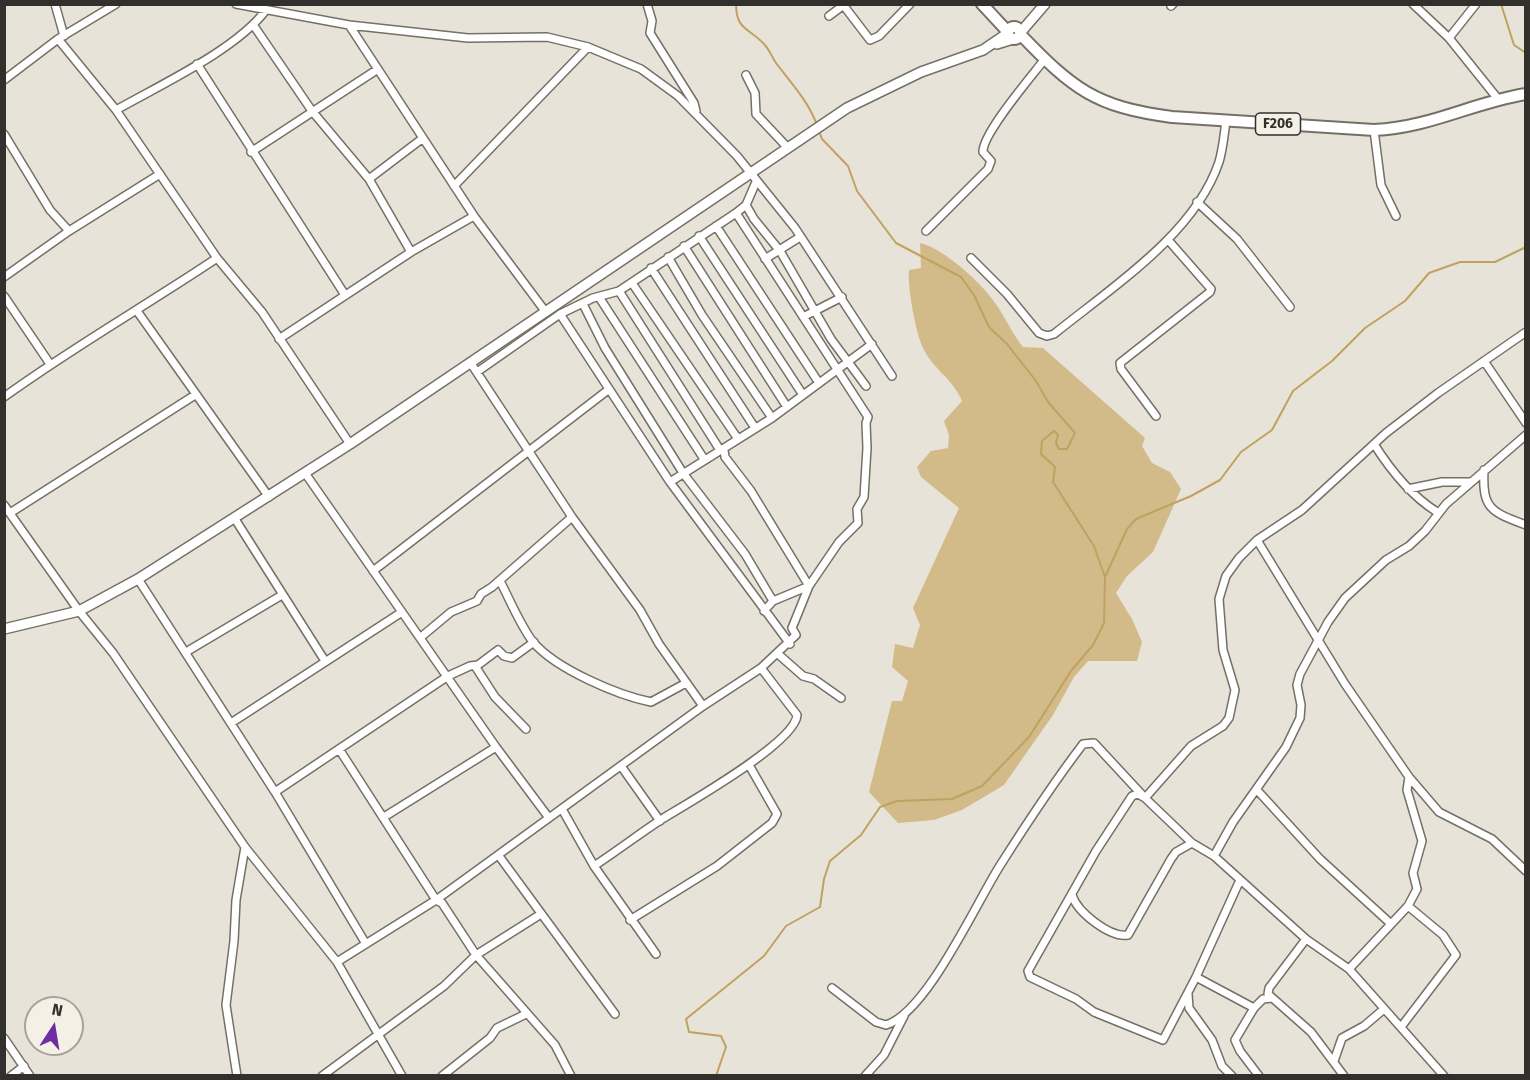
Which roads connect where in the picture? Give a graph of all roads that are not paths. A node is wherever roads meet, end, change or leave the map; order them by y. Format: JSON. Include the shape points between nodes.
{"nodes":[{"id":1,"x":55,"y":4,"type":"edge"},
{"id":2,"x":116,"y":4,"type":"edge"},
{"id":3,"x":647,"y":4,"type":"edge"},
{"id":4,"x":910,"y":4,"type":"edge"},
{"id":5,"x":982,"y":4,"type":"edge"},
{"id":6,"x":1045,"y":4,"type":"edge"},
{"id":7,"x":1413,"y":4,"type":"edge"},
{"id":8,"x":1476,"y":4,"type":"edge"},
{"id":9,"x":240,"y":5,"type":"edge"},
{"id":10,"x":844,"y":5,"type":"edge"},
{"id":11,"x":266,"y":10,"type":"junction"},
{"id":12,"x":829,"y":16,"type":"dead end"},
{"id":13,"x":349,"y":25,"type":"junction"},
{"id":14,"x":254,"y":26,"type":"junction"},
{"id":15,"x":1014,"y":33,"type":"junction"},
{"id":16,"x":61,"y":37,"type":"junction"},
{"id":17,"x":1449,"y":38,"type":"junction"},
{"id":18,"x":588,"y":47,"type":"junction"},
{"id":19,"x":1043,"y":58,"type":"junction"},
{"id":20,"x":197,"y":64,"type":"junction"},
{"id":21,"x":378,"y":69,"type":"junction"},
{"id":22,"x":746,"y":75,"type":"dead end"},
{"id":23,"x":4,"y":80,"type":"edge"},
{"id":24,"x":1526,"y":94,"type":"edge"},
{"id":25,"x":1498,"y":99,"type":"junction"},
{"id":26,"x":116,"y":110,"type":"junction"},
{"id":27,"x":312,"y":111,"type":"junction"},
{"id":28,"x":697,"y":116,"type":"junction"},
{"id":29,"x":1226,"y":121,"type":"junction"},
{"id":30,"x":1374,"y":130,"type":"junction"},
{"id":31,"x":4,"y":134,"type":"edge"},
{"id":32,"x":423,"y":138,"type":"junction"},
{"id":33,"x":788,"y":148,"type":"junction"},
{"id":34,"x":251,"y":152,"type":"junction"},
{"id":35,"x":159,"y":174,"type":"junction"},
{"id":36,"x":749,"y":174,"type":"junction"},
{"id":37,"x":369,"y":179,"type":"junction"},
{"id":38,"x":756,"y":182,"type":"junction"},
{"id":39,"x":454,"y":186,"type":"junction"},
{"id":40,"x":1197,"y":202,"type":"junction"},
{"id":41,"x":746,"y":205,"type":"junction"},
{"id":42,"x":736,"y":213,"type":"junction"},
{"id":43,"x":474,"y":216,"type":"junction"},
{"id":44,"x":1396,"y":216,"type":"dead end"},
{"id":45,"x":716,"y":226,"type":"junction"},
{"id":46,"x":69,"y":231,"type":"junction"},
{"id":47,"x":926,"y":231,"type":"dead end"},
{"id":48,"x":699,"y":236,"type":"junction"},
{"id":49,"x":800,"y":237,"type":"junction"},
{"id":50,"x":1169,"y":242,"type":"junction"},
{"id":51,"x":684,"y":246,"type":"junction"},
{"id":52,"x":780,"y":251,"type":"junction"},
{"id":53,"x":411,"y":252,"type":"junction"},
{"id":54,"x":668,"y":257,"type":"junction"},
{"id":55,"x":218,"y":258,"type":"junction"},
{"id":56,"x":971,"y":258,"type":"dead end"},
{"id":57,"x":765,"y":259,"type":"junction"},
{"id":58,"x":651,"y":268,"type":"junction"},
{"id":59,"x":4,"y":277,"type":"edge"},
{"id":60,"x":632,"y":283,"type":"junction"},
{"id":61,"x":619,"y":291,"type":"junction"},
{"id":62,"x":345,"y":295,"type":"junction"},
{"id":63,"x":4,"y":296,"type":"edge"},
{"id":64,"x":599,"y":297,"type":"junction"},
{"id":65,"x":842,"y":297,"type":"junction"},
{"id":66,"x":583,"y":304,"type":"junction"},
{"id":67,"x":1290,"y":307,"type":"dead end"},
{"id":68,"x":814,"y":310,"type":"junction"},
{"id":69,"x":138,"y":311,"type":"junction"},
{"id":70,"x":545,"y":311,"type":"junction"},
{"id":71,"x":560,"y":314,"type":"junction"},
{"id":72,"x":802,"y":317,"type":"junction"},
{"id":73,"x":1526,"y":332,"type":"edge"},
{"id":74,"x":279,"y":339,"type":"junction"},
{"id":75,"x":872,"y":344,"type":"junction"},
{"id":76,"x":849,"y":361,"type":"junction"},
{"id":77,"x":1484,"y":361,"type":"junction"},
{"id":78,"x":470,"y":362,"type":"junction"},
{"id":79,"x":50,"y":364,"type":"junction"},
{"id":80,"x":837,"y":369,"type":"junction"},
{"id":81,"x":477,"y":372,"type":"junction"},
{"id":82,"x":892,"y":376,"type":"dead end"},
{"id":83,"x":819,"y":382,"type":"junction"},
{"id":84,"x":866,"y":386,"type":"dead end"},
{"id":85,"x":609,"y":390,"type":"junction"},
{"id":86,"x":195,"y":395,"type":"junction"},
{"id":87,"x":803,"y":395,"type":"junction"},
{"id":88,"x":4,"y":396,"type":"edge"},
{"id":89,"x":787,"y":407,"type":"junction"},
{"id":90,"x":1156,"y":416,"type":"dead end"},
{"id":91,"x":772,"y":418,"type":"junction"},
{"id":92,"x":1526,"y":423,"type":"edge"},
{"id":93,"x":755,"y":428,"type":"junction"},
{"id":94,"x":1526,"y":435,"type":"edge"},
{"id":95,"x":738,"y":439,"type":"junction"},
{"id":96,"x":350,"y":444,"type":"junction"},
{"id":97,"x":1374,"y":444,"type":"junction"},
{"id":98,"x":720,"y":450,"type":"junction"},
{"id":99,"x":528,"y":452,"type":"junction"},
{"id":100,"x":704,"y":459,"type":"junction"},
{"id":101,"x":1484,"y":470,"type":"junction"},
{"id":102,"x":305,"y":473,"type":"junction"},
{"id":103,"x":683,"y":473,"type":"junction"},
{"id":104,"x":670,"y":482,"type":"junction"},
{"id":105,"x":1470,"y":482,"type":"junction"},
{"id":106,"x":1408,"y":489,"type":"junction"},
{"id":107,"x":269,"y":497,"type":"junction"},
{"id":108,"x":4,"y":505,"type":"edge"},
{"id":109,"x":1437,"y":512,"type":"junction"},
{"id":110,"x":10,"y":513,"type":"junction"},
{"id":111,"x":572,"y":517,"type":"junction"},
{"id":112,"x":235,"y":519,"type":"junction"},
{"id":113,"x":1526,"y":525,"type":"edge"},
{"id":114,"x":1257,"y":540,"type":"junction"},
{"id":115,"x":373,"y":571,"type":"junction"},
{"id":116,"x":138,"y":579,"type":"junction"},
{"id":117,"x":500,"y":581,"type":"junction"},
{"id":118,"x":809,"y":586,"type":"junction"},
{"id":119,"x":282,"y":596,"type":"junction"},
{"id":120,"x":773,"y":601,"type":"junction"},
{"id":121,"x":79,"y":611,"type":"junction"},
{"id":122,"x":764,"y":611,"type":"junction"},
{"id":123,"x":402,"y":612,"type":"junction"},
{"id":124,"x":4,"y":629,"type":"edge"},
{"id":125,"x":421,"y":637,"type":"junction"},
{"id":126,"x":1318,"y":641,"type":"junction"},
{"id":127,"x":534,"y":642,"type":"junction"},
{"id":128,"x":790,"y":644,"type":"junction"},
{"id":129,"x":186,"y":652,"type":"junction"},
{"id":130,"x":778,"y":654,"type":"junction"},
{"id":131,"x":325,"y":661,"type":"junction"},
{"id":132,"x":475,"y":666,"type":"junction"},
{"id":133,"x":761,"y":668,"type":"junction"},
{"id":134,"x":448,"y":676,"type":"junction"},
{"id":135,"x":686,"y":683,"type":"junction"},
{"id":136,"x":841,"y":698,"type":"dead end"},
{"id":137,"x":703,"y":706,"type":"junction"},
{"id":138,"x":231,"y":723,"type":"junction"},
{"id":139,"x":526,"y":729,"type":"dead end"},
{"id":140,"x":496,"y":747,"type":"junction"},
{"id":141,"x":339,"y":749,"type":"junction"},
{"id":142,"x":749,"y":765,"type":"junction"},
{"id":143,"x":621,"y":766,"type":"junction"},
{"id":144,"x":1409,"y":777,"type":"junction"},
{"id":145,"x":1257,"y":790,"type":"junction"},
{"id":146,"x":275,"y":792,"type":"junction"},
{"id":147,"x":1145,"y":798,"type":"junction"},
{"id":148,"x":562,"y":809,"type":"junction"},
{"id":149,"x":384,"y":817,"type":"junction"},
{"id":150,"x":549,"y":818,"type":"junction"},
{"id":151,"x":660,"y":821,"type":"junction"},
{"id":152,"x":1192,"y":843,"type":"junction"},
{"id":153,"x":245,"y":847,"type":"junction"},
{"id":154,"x":499,"y":856,"type":"junction"},
{"id":155,"x":1214,"y":856,"type":"junction"},
{"id":156,"x":594,"y":866,"type":"junction"},
{"id":157,"x":1526,"y":871,"type":"edge"},
{"id":158,"x":1240,"y":880,"type":"junction"},
{"id":159,"x":1072,"y":895,"type":"junction"},
{"id":160,"x":436,"y":900,"type":"junction"},
{"id":161,"x":1075,"y":905,"type":"junction"},
{"id":162,"x":1065,"y":906,"type":"junction"},
{"id":163,"x":1408,"y":906,"type":"junction"},
{"id":164,"x":541,"y":914,"type":"junction"},
{"id":165,"x":630,"y":920,"type":"junction"},
{"id":166,"x":1390,"y":922,"type":"junction"},
{"id":167,"x":1306,"y":939,"type":"junction"},
{"id":168,"x":366,"y":944,"type":"junction"},
{"id":169,"x":656,"y":954,"type":"dead end"},
{"id":170,"x":476,"y":955,"type":"junction"},
{"id":171,"x":337,"y":962,"type":"junction"},
{"id":172,"x":1349,"y":969,"type":"junction"},
{"id":173,"x":1196,"y":977,"type":"junction"},
{"id":174,"x":832,"y":988,"type":"dead end"},
{"id":175,"x":1188,"y":991,"type":"junction"},
{"id":176,"x":1272,"y":998,"type":"junction"},
{"id":177,"x":1254,"y":1008,"type":"junction"},
{"id":178,"x":1384,"y":1009,"type":"junction"},
{"id":179,"x":526,"y":1014,"type":"junction"},
{"id":180,"x":615,"y":1014,"type":"dead end"},
{"id":181,"x":904,"y":1016,"type":"junction"},
{"id":182,"x":1401,"y":1027,"type":"junction"},
{"id":183,"x":376,"y":1035,"type":"junction"},
{"id":184,"x":4,"y":1038,"type":"edge"},
{"id":185,"x":1334,"y":1061,"type":"junction"},
{"id":186,"x":24,"y":1066,"type":"junction"},
{"id":187,"x":11,"y":1076,"type":"edge"},
{"id":188,"x":30,"y":1076,"type":"edge"},
{"id":189,"x":237,"y":1076,"type":"edge"},
{"id":190,"x":322,"y":1076,"type":"edge"},
{"id":191,"x":402,"y":1076,"type":"edge"},
{"id":192,"x":442,"y":1076,"type":"edge"},
{"id":193,"x":571,"y":1076,"type":"edge"},
{"id":194,"x":866,"y":1076,"type":"edge"},
{"id":195,"x":1232,"y":1076,"type":"edge"},
{"id":196,"x":1259,"y":1076,"type":"edge"},
{"id":197,"x":1344,"y":1076,"type":"edge"},
{"id":198,"x":1444,"y":1076,"type":"edge"}],
"edges":[{"from":1,"to":16,"type":"street"},
{"from":2,"to":16,"type":"street"},
{"from":3,"to":28,"type":"street","via":[[652,21],[650,33],[694,103]]},
{"from":4,"to":10,"type":"street","via":[[879,36],[870,40]]},
{"from":5,"to":15,"type":"main road","number":"F206"},
{"from":6,"to":15,"type":"main road"},
{"from":7,"to":17,"type":"street"},
{"from":8,"to":17,"type":"street"},
{"from":9,"to":11,"type":"street"},
{"from":10,"to":12,"type":"street"},
{"from":11,"to":13,"type":"street"},
{"from":11,"to":14,"type":"street"},
{"from":13,"to":18,"type":"street","via":[[468,38],[546,37]]},
{"from":13,"to":21,"type":"street"},
{"from":14,"to":20,"type":"street"},
{"from":14,"to":27,"type":"street"},
{"from":15,"to":19,"type":"main road","number":"F206"},
{"from":15,"to":33,"type":"main road","via":[[989,47],[884,88]]},
{"from":16,"to":23,"type":"street"},
{"from":16,"to":26,"type":"street"},
{"from":17,"to":25,"type":"street"},
{"from":18,"to":28,"type":"street","via":[[641,69],[678,96]]},
{"from":18,"to":39,"type":"street"},
{"from":19,"to":29,"type":"main road","number":"F206","via":[[1082,89],[1115,107]]},
{"from":19,"to":47,"type":"street","via":[[985,144],[983,152],[991,160],[988,169]]},
{"from":20,"to":26,"type":"street"},
{"from":20,"to":34,"type":"street"},
{"from":21,"to":27,"type":"street"},
{"from":21,"to":32,"type":"street"},
{"from":22,"to":33,"type":"street","via":[[755,93],[756,114]]},
{"from":24,"to":25,"type":"main road","number":"F206"},
{"from":25,"to":30,"type":"main road","number":"F206","via":[[1423,124]]},
{"from":26,"to":35,"type":"street"},
{"from":27,"to":34,"type":"street"},
{"from":27,"to":37,"type":"street"},
{"from":28,"to":36,"type":"street","via":[[717,133]]},
{"from":29,"to":30,"type":"main road","number":"F206"},
{"from":29,"to":40,"type":"street","via":[[1220,160]]},
{"from":30,"to":44,"type":"street","via":[[1381,185]]},
{"from":31,"to":46,"type":"street","via":[[50,210]]},
{"from":32,"to":37,"type":"street"},
{"from":32,"to":39,"type":"street"},
{"from":33,"to":36,"type":"main road"},
{"from":34,"to":62,"type":"street"},
{"from":35,"to":46,"type":"street"},
{"from":35,"to":55,"type":"street"},
{"from":36,"to":38,"type":"street"},
{"from":36,"to":70,"type":"main road"},
{"from":37,"to":53,"type":"street"},
{"from":38,"to":41,"type":"street"},
{"from":38,"to":49,"type":"street"},
{"from":39,"to":43,"type":"street"},
{"from":40,"to":50,"type":"street"},
{"from":40,"to":67,"type":"street","via":[[1237,239]]},
{"from":41,"to":42,"type":"street"},
{"from":41,"to":52,"type":"street"},
{"from":42,"to":45,"type":"street"},
{"from":42,"to":57,"type":"street"},
{"from":43,"to":53,"type":"street"},
{"from":43,"to":70,"type":"street"},
{"from":45,"to":48,"type":"street"},
{"from":45,"to":83,"type":"street"},
{"from":46,"to":59,"type":"street"},
{"from":48,"to":51,"type":"street"},
{"from":48,"to":87,"type":"street"},
{"from":49,"to":52,"type":"street"},
{"from":49,"to":65,"type":"street"},
{"from":50,"to":56,"type":"street","via":[[1047,336],[1039,333]]},
{"from":50,"to":90,"type":"street","via":[[1211,289],[1120,363],[1120,369]]},
{"from":51,"to":54,"type":"street"},
{"from":51,"to":89,"type":"street"},
{"from":52,"to":57,"type":"street"},
{"from":52,"to":68,"type":"street"},
{"from":53,"to":62,"type":"street"},
{"from":54,"to":58,"type":"street"},
{"from":54,"to":91,"type":"street"},
{"from":55,"to":69,"type":"street"},
{"from":55,"to":74,"type":"street"},
{"from":57,"to":72,"type":"street"},
{"from":58,"to":60,"type":"street"},
{"from":58,"to":93,"type":"street"},
{"from":60,"to":61,"type":"street"},
{"from":60,"to":95,"type":"street"},
{"from":61,"to":64,"type":"street"},
{"from":61,"to":98,"type":"street"},
{"from":62,"to":74,"type":"street"},
{"from":63,"to":79,"type":"street"},
{"from":64,"to":66,"type":"street"},
{"from":64,"to":100,"type":"street"},
{"from":65,"to":68,"type":"street"},
{"from":65,"to":75,"type":"street"},
{"from":66,"to":71,"type":"street"},
{"from":66,"to":103,"type":"street","via":[[604,348]]},
{"from":68,"to":72,"type":"street"},
{"from":68,"to":76,"type":"street"},
{"from":69,"to":79,"type":"street"},
{"from":69,"to":86,"type":"street"},
{"from":70,"to":78,"type":"main road"},
{"from":71,"to":81,"type":"street"},
{"from":71,"to":85,"type":"street"},
{"from":72,"to":80,"type":"street"},
{"from":73,"to":77,"type":"street"},
{"from":74,"to":96,"type":"street"},
{"from":75,"to":76,"type":"street"},
{"from":75,"to":82,"type":"street"},
{"from":76,"to":80,"type":"street"},
{"from":76,"to":84,"type":"street"},
{"from":77,"to":92,"type":"street"},
{"from":77,"to":97,"type":"street"},
{"from":78,"to":81,"type":"street"},
{"from":78,"to":96,"type":"main road"},
{"from":79,"to":88,"type":"street"},
{"from":80,"to":83,"type":"street"},
{"from":80,"to":118,"type":"street","via":[[868,417],[864,497],[857,509],[858,523],[838,542]]},
{"from":81,"to":99,"type":"street"},
{"from":83,"to":87,"type":"street"},
{"from":85,"to":99,"type":"street"},
{"from":85,"to":104,"type":"street"},
{"from":86,"to":107,"type":"street"},
{"from":86,"to":110,"type":"street"},
{"from":87,"to":89,"type":"street"},
{"from":89,"to":91,"type":"street"},
{"from":91,"to":93,"type":"street"},
{"from":93,"to":95,"type":"street"},
{"from":94,"to":101,"type":"street"},
{"from":95,"to":98,"type":"street"},
{"from":96,"to":102,"type":"main road"},
{"from":97,"to":106,"type":"street"},
{"from":97,"to":114,"type":"street","via":[[1302,510]]},
{"from":98,"to":100,"type":"street"},
{"from":98,"to":118,"type":"street","via":[[724,450],[725,458],[751,491]]},
{"from":99,"to":111,"type":"street"},
{"from":99,"to":115,"type":"street"},
{"from":100,"to":103,"type":"street"},
{"from":101,"to":105,"type":"street"},
{"from":101,"to":113,"type":"street","via":[[1483,496],[1487,505],[1495,513]]},
{"from":102,"to":107,"type":"main road"},
{"from":102,"to":115,"type":"street"},
{"from":103,"to":104,"type":"street"},
{"from":103,"to":120,"type":"street","via":[[745,554]]},
{"from":104,"to":122,"type":"street"},
{"from":105,"to":106,"type":"street","via":[[1442,482]]},
{"from":105,"to":109,"type":"street"},
{"from":106,"to":109,"type":"street"},
{"from":107,"to":112,"type":"main road"},
{"from":108,"to":110,"type":"street"},
{"from":109,"to":126,"type":"street","via":[[1425,531],[1386,560],[1346,598]]},
{"from":110,"to":121,"type":"street"},
{"from":111,"to":117,"type":"street"},
{"from":111,"to":135,"type":"street","via":[[640,610]]},
{"from":112,"to":116,"type":"main road"},
{"from":112,"to":119,"type":"street"},
{"from":114,"to":126,"type":"street"},
{"from":114,"to":147,"type":"street","via":[[1226,576],[1219,599],[1222,650],[1235,690],[1229,718],[1191,746]]},
{"from":115,"to":123,"type":"street"},
{"from":116,"to":121,"type":"main road"},
{"from":116,"to":129,"type":"street"},
{"from":117,"to":125,"type":"street","via":[[481,594],[477,602],[451,612]]},
{"from":117,"to":127,"type":"street"},
{"from":118,"to":120,"type":"street"},
{"from":118,"to":128,"type":"street","via":[[792,628],[796,635]]},
{"from":119,"to":129,"type":"street"},
{"from":119,"to":131,"type":"street"},
{"from":120,"to":122,"type":"street"},
{"from":121,"to":124,"type":"main road"},
{"from":121,"to":153,"type":"street","via":[[113,653]]},
{"from":122,"to":128,"type":"street"},
{"from":123,"to":125,"type":"street"},
{"from":123,"to":131,"type":"street"},
{"from":125,"to":134,"type":"street"},
{"from":126,"to":144,"type":"street"},
{"from":126,"to":145,"type":"street","via":[[1297,685],[1300,718]]},
{"from":127,"to":132,"type":"street","via":[[512,658],[498,650]]},
{"from":127,"to":135,"type":"street","via":[[582,675],[639,700],[658,701]]},
{"from":128,"to":130,"type":"street"},
{"from":129,"to":138,"type":"street"},
{"from":130,"to":133,"type":"street"},
{"from":130,"to":136,"type":"street","via":[[803,676]]},
{"from":131,"to":138,"type":"street"},
{"from":132,"to":134,"type":"street"},
{"from":132,"to":139,"type":"street","via":[[495,697]]},
{"from":133,"to":137,"type":"street"},
{"from":133,"to":142,"type":"street","via":[[794,709],[797,723]]},
{"from":134,"to":140,"type":"street"},
{"from":134,"to":141,"type":"street"},
{"from":135,"to":137,"type":"street"},
{"from":137,"to":143,"type":"street"},
{"from":138,"to":146,"type":"street"},
{"from":140,"to":149,"type":"street"},
{"from":140,"to":150,"type":"street"},
{"from":141,"to":146,"type":"street"},
{"from":141,"to":149,"type":"street"},
{"from":142,"to":151,"type":"street"},
{"from":142,"to":165,"type":"street","via":[[777,814],[772,823],[717,866]]},
{"from":143,"to":148,"type":"street"},
{"from":143,"to":151,"type":"street"},
{"from":144,"to":157,"type":"street","via":[[1439,812],[1492,839]]},
{"from":144,"to":163,"type":"street","via":[[1407,790],[1422,841],[1413,873],[1417,889]]},
{"from":145,"to":155,"type":"street"},
{"from":145,"to":166,"type":"street","via":[[1320,859]]},
{"from":146,"to":168,"type":"street"},
{"from":147,"to":152,"type":"street"},
{"from":147,"to":159,"type":"street","via":[[1132,796]]},
{"from":147,"to":181,"type":"street","via":[[1094,743],[1083,744],[1001,864],[938,973]]},
{"from":148,"to":150,"type":"street"},
{"from":148,"to":156,"type":"street"},
{"from":149,"to":160,"type":"street"},
{"from":150,"to":154,"type":"street"},
{"from":151,"to":156,"type":"street"},
{"from":152,"to":155,"type":"street"},
{"from":152,"to":161,"type":"street","via":[[1171,859],[1128,935],[1122,936],[1092,921]]},
{"from":153,"to":171,"type":"street"},
{"from":153,"to":189,"type":"street","via":[[226,1005]]},
{"from":154,"to":160,"type":"street"},
{"from":154,"to":164,"type":"street"},
{"from":155,"to":158,"type":"street"},
{"from":156,"to":165,"type":"street"},
{"from":158,"to":167,"type":"street"},
{"from":158,"to":173,"type":"street"},
{"from":159,"to":161,"type":"street"},
{"from":159,"to":162,"type":"street"},
{"from":160,"to":168,"type":"street"},
{"from":160,"to":170,"type":"street","via":[[442,903]]},
{"from":161,"to":162,"type":"street"},
{"from":162,"to":175,"type":"street","via":[[1028,971],[1034,980],[1094,1012],[1163,1040]]},
{"from":163,"to":166,"type":"street"},
{"from":163,"to":182,"type":"street","via":[[1438,931],[1456,955]]},
{"from":164,"to":170,"type":"street"},
{"from":164,"to":180,"type":"street"},
{"from":165,"to":169,"type":"street"},
{"from":166,"to":172,"type":"street"},
{"from":167,"to":172,"type":"street"},
{"from":167,"to":176,"type":"street","via":[[1269,988]]},
{"from":168,"to":171,"type":"street"},
{"from":170,"to":179,"type":"street"},
{"from":170,"to":183,"type":"street","via":[[444,986]]},
{"from":171,"to":183,"type":"street"},
{"from":172,"to":178,"type":"street"},
{"from":173,"to":175,"type":"street"},
{"from":173,"to":177,"type":"street"},
{"from":174,"to":181,"type":"street","via":[[876,1022],[886,1025]]},
{"from":175,"to":195,"type":"street","via":[[1189,1008],[1212,1040],[1222,1066]]},
{"from":176,"to":177,"type":"street","via":[[1263,999]]},
{"from":176,"to":185,"type":"street","via":[[1311,1032]]},
{"from":177,"to":196,"type":"street","via":[[1235,1040]]},
{"from":178,"to":182,"type":"street"},
{"from":178,"to":185,"type":"street","via":[[1342,1038]]},
{"from":179,"to":192,"type":"street","via":[[497,1028]]},
{"from":179,"to":193,"type":"street","via":[[555,1045]]},
{"from":181,"to":194,"type":"street","via":[[884,1055]]},
{"from":182,"to":198,"type":"street"},
{"from":183,"to":190,"type":"street"},
{"from":183,"to":191,"type":"street"},
{"from":184,"to":186,"type":"street"},
{"from":185,"to":197,"type":"street"},
{"from":186,"to":187,"type":"street"},
{"from":186,"to":188,"type":"street"}]}
